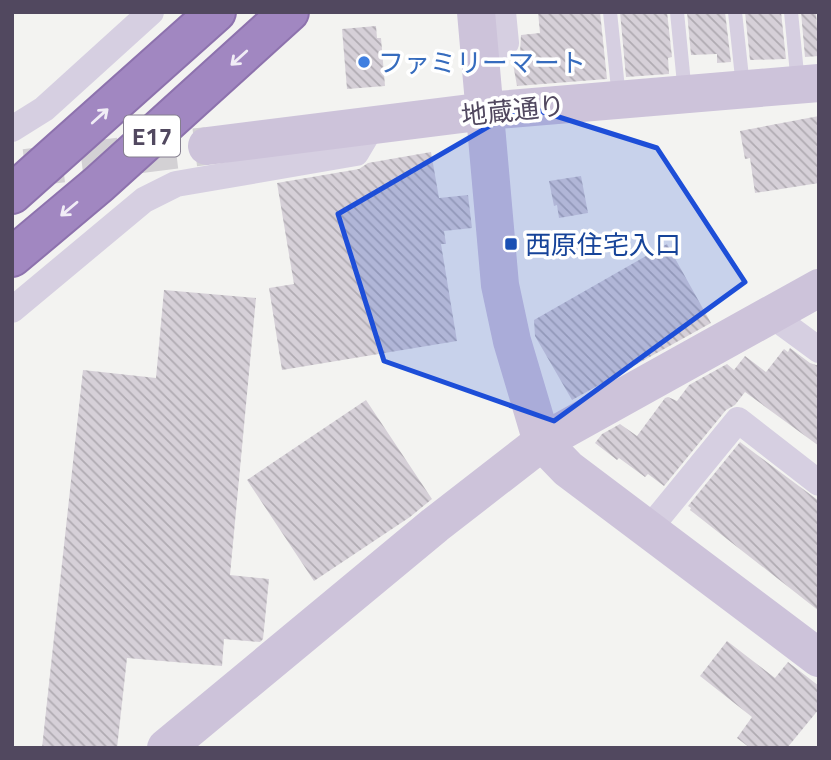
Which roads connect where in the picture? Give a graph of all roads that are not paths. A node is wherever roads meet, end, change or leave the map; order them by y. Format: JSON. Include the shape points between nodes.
{"nodes":[{"id":1,"x":151,"y":12,"type":"edge"},
{"id":2,"x":216,"y":12,"type":"edge"},
{"id":3,"x":289,"y":12,"type":"edge"},
{"id":4,"x":476,"y":12,"type":"edge"},
{"id":5,"x":503,"y":12,"type":"edge"},
{"id":6,"x":610,"y":12,"type":"edge"},
{"id":7,"x":677,"y":12,"type":"edge"},
{"id":8,"x":735,"y":12,"type":"edge"},
{"id":9,"x":791,"y":12,"type":"edge"},
{"id":10,"x":481,"y":60,"type":"junction"},
{"id":11,"x":808,"y":84,"type":"edge"},
{"id":12,"x":744,"y":90,"type":"junction"},
{"id":13,"x":685,"y":94,"type":"junction"},
{"id":14,"x":619,"y":99,"type":"junction"},
{"id":15,"x":486,"y":111,"type":"junction"},
{"id":16,"x":372,"y":126,"type":"junction"},
{"id":17,"x":12,"y":129,"type":"edge"},
{"id":18,"x":207,"y":146,"type":"tunnel mouth"},
{"id":19,"x":12,"y":194,"type":"edge"},
{"id":20,"x":12,"y":257,"type":"edge"},
{"id":21,"x":819,"y":288,"type":"edge"},
{"id":22,"x":12,"y":310,"type":"edge"},
{"id":23,"x":770,"y":314,"type":"junction"},
{"id":24,"x":819,"y":350,"type":"edge"},
{"id":25,"x":542,"y":442,"type":"junction"},
{"id":26,"x":819,"y":483,"type":"edge"},
{"id":27,"x":648,"y":530,"type":"junction"},
{"id":28,"x":815,"y":647,"type":"edge"},
{"id":29,"x":166,"y":748,"type":"edge"}],
"edges":[{"from":1,"to":17,"type":"street","via":[[44,109]]},
{"from":19,"to":2,"type":"highway","number":"E17","one_way":true},
{"from":3,"to":20,"type":"highway","number":"E17","one_way":true},
{"from":4,"to":10,"type":"street"},
{"from":5,"to":10,"type":"street","via":[[506,44]]},
{"from":6,"to":14,"type":"lane"},
{"from":7,"to":13,"type":"lane"},
{"from":8,"to":12,"type":"lane"},
{"from":9,"to":11,"type":"lane"},
{"from":10,"to":15,"type":"street"},
{"from":11,"to":12,"type":"street","name":"地蔵通り"},
{"from":12,"to":13,"type":"street","name":"地蔵通り"},
{"from":13,"to":14,"type":"street","name":"地蔵通り"},
{"from":14,"to":15,"type":"street","name":"地蔵通り"},
{"from":15,"to":16,"type":"street","name":"地蔵通り"},
{"from":15,"to":25,"type":"street","via":[[500,285]]},
{"from":16,"to":18,"type":"street","name":"地蔵通り"},
{"from":16,"to":22,"type":"street","via":[[356,153],[176,184],[144,200]]},
{"from":21,"to":23,"type":"street"},
{"from":23,"to":24,"type":"street"},
{"from":23,"to":25,"type":"street"},
{"from":25,"to":27,"type":"street","via":[[568,469]]},
{"from":25,"to":29,"type":"street"},
{"from":26,"to":27,"type":"street","via":[[738,420]]},
{"from":27,"to":28,"type":"street"}]}
